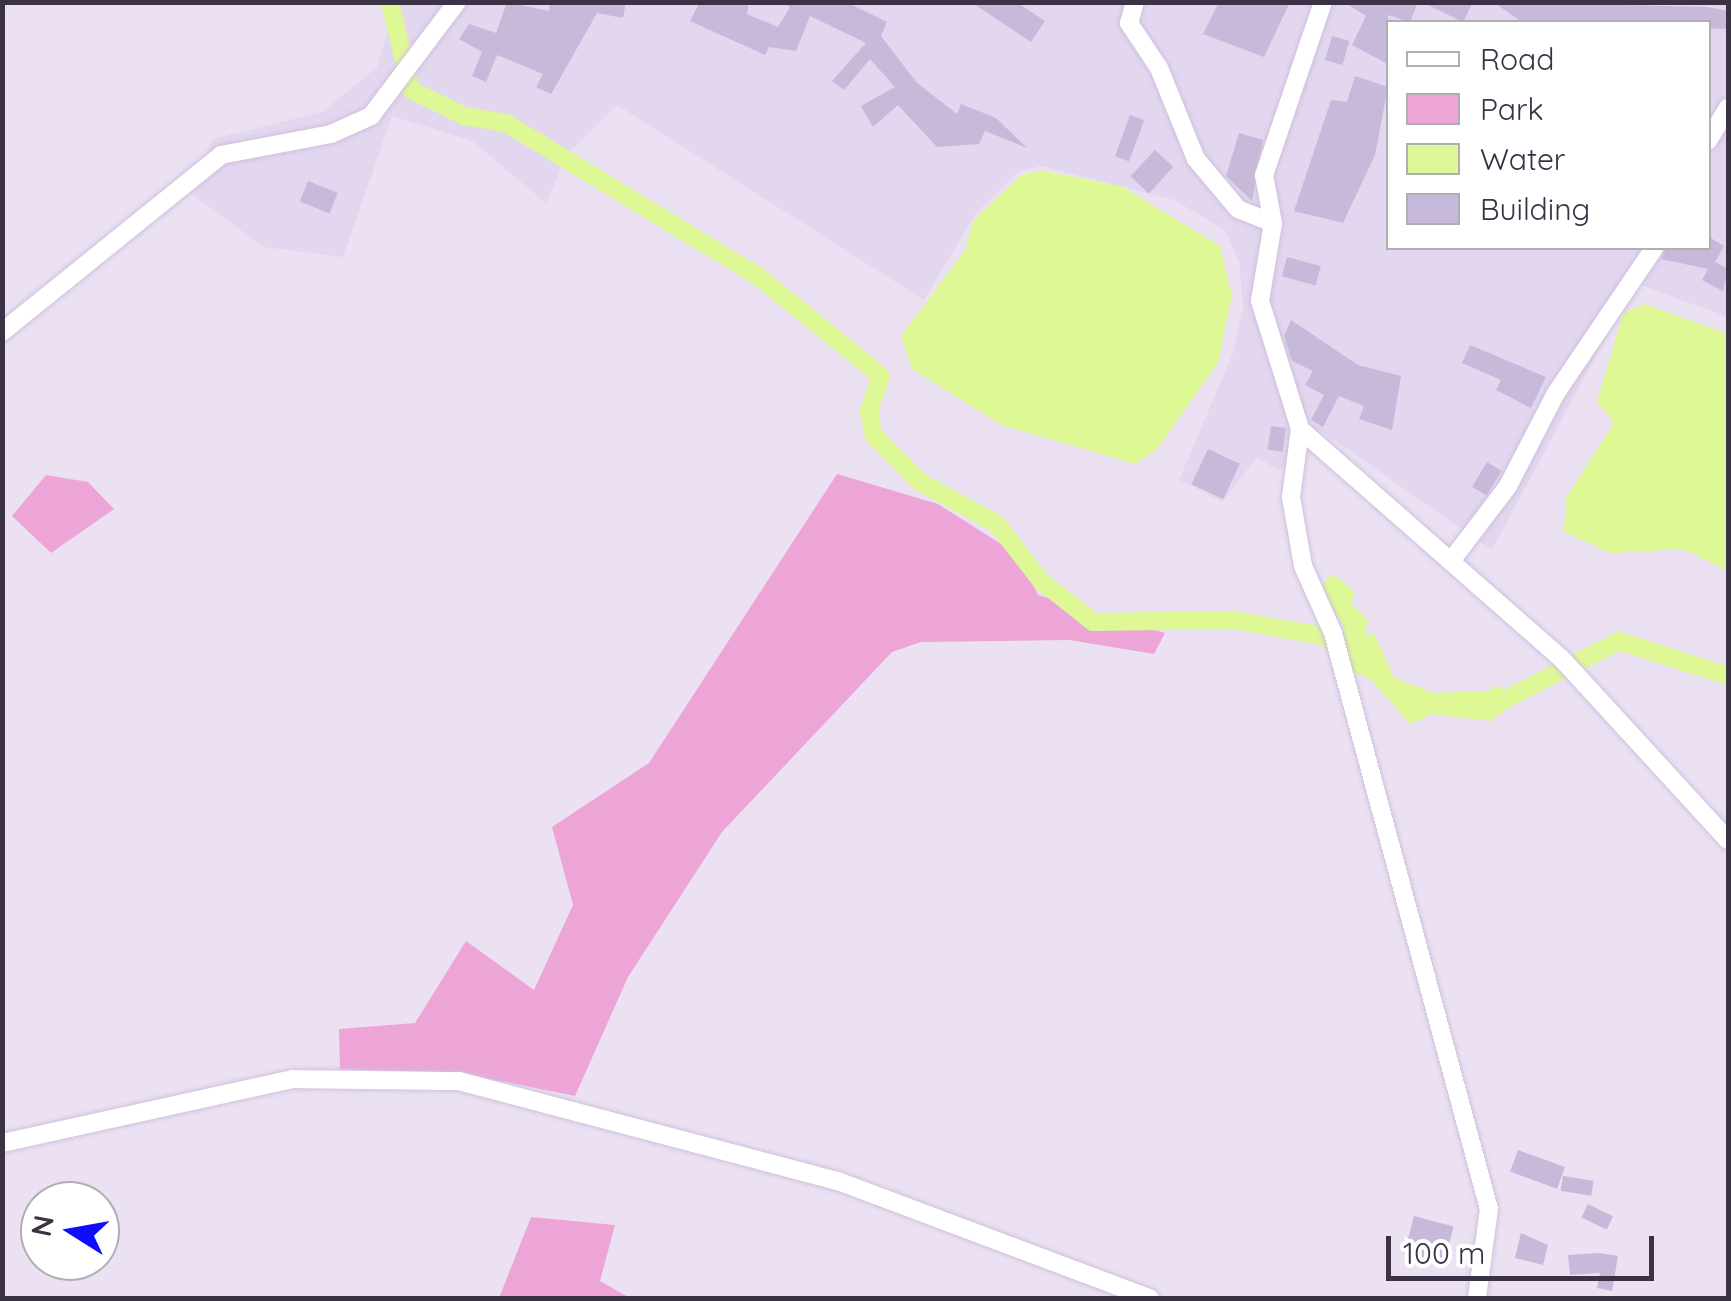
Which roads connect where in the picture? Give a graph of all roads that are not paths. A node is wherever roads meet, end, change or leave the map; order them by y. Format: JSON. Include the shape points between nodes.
{"nodes":[{"id":1,"x":457,"y":2,"type":"edge"},
{"id":2,"x":1136,"y":2,"type":"edge"},
{"id":3,"x":1324,"y":2,"type":"edge"},
{"id":4,"x":1728,"y":108,"type":"edge"},
{"id":5,"x":1711,"y":136,"type":"edge"},
{"id":6,"x":1273,"y":223,"type":"junction"},
{"id":7,"x":1653,"y":250,"type":"edge"},
{"id":8,"x":2,"y":332,"type":"edge"},
{"id":9,"x":1300,"y":430,"type":"junction"},
{"id":10,"x":1454,"y":557,"type":"junction"},
{"id":11,"x":1728,"y":840,"type":"edge"},
{"id":12,"x":2,"y":1142,"type":"edge"},
{"id":13,"x":1150,"y":1298,"type":"edge"},
{"id":14,"x":1476,"y":1298,"type":"edge"}],
"edges":[{"from":1,"to":8,"type":"street","via":[[371,116],[332,134],[220,155]]},
{"from":2,"to":6,"type":"street","via":[[1130,22],[1196,159],[1238,209]]},
{"from":3,"to":6,"type":"street","via":[[1264,174]]},
{"from":4,"to":5,"type":"street"},
{"from":6,"to":9,"type":"street","via":[[1260,302]]},
{"from":7,"to":10,"type":"street"},
{"from":9,"to":10,"type":"street"},
{"from":9,"to":14,"type":"street","via":[[1292,497],[1303,566],[1333,633],[1489,1209]]},
{"from":10,"to":11,"type":"street","via":[[1666,764]]},
{"from":12,"to":13,"type":"street","via":[[293,1078],[460,1081],[838,1182]]}]}
